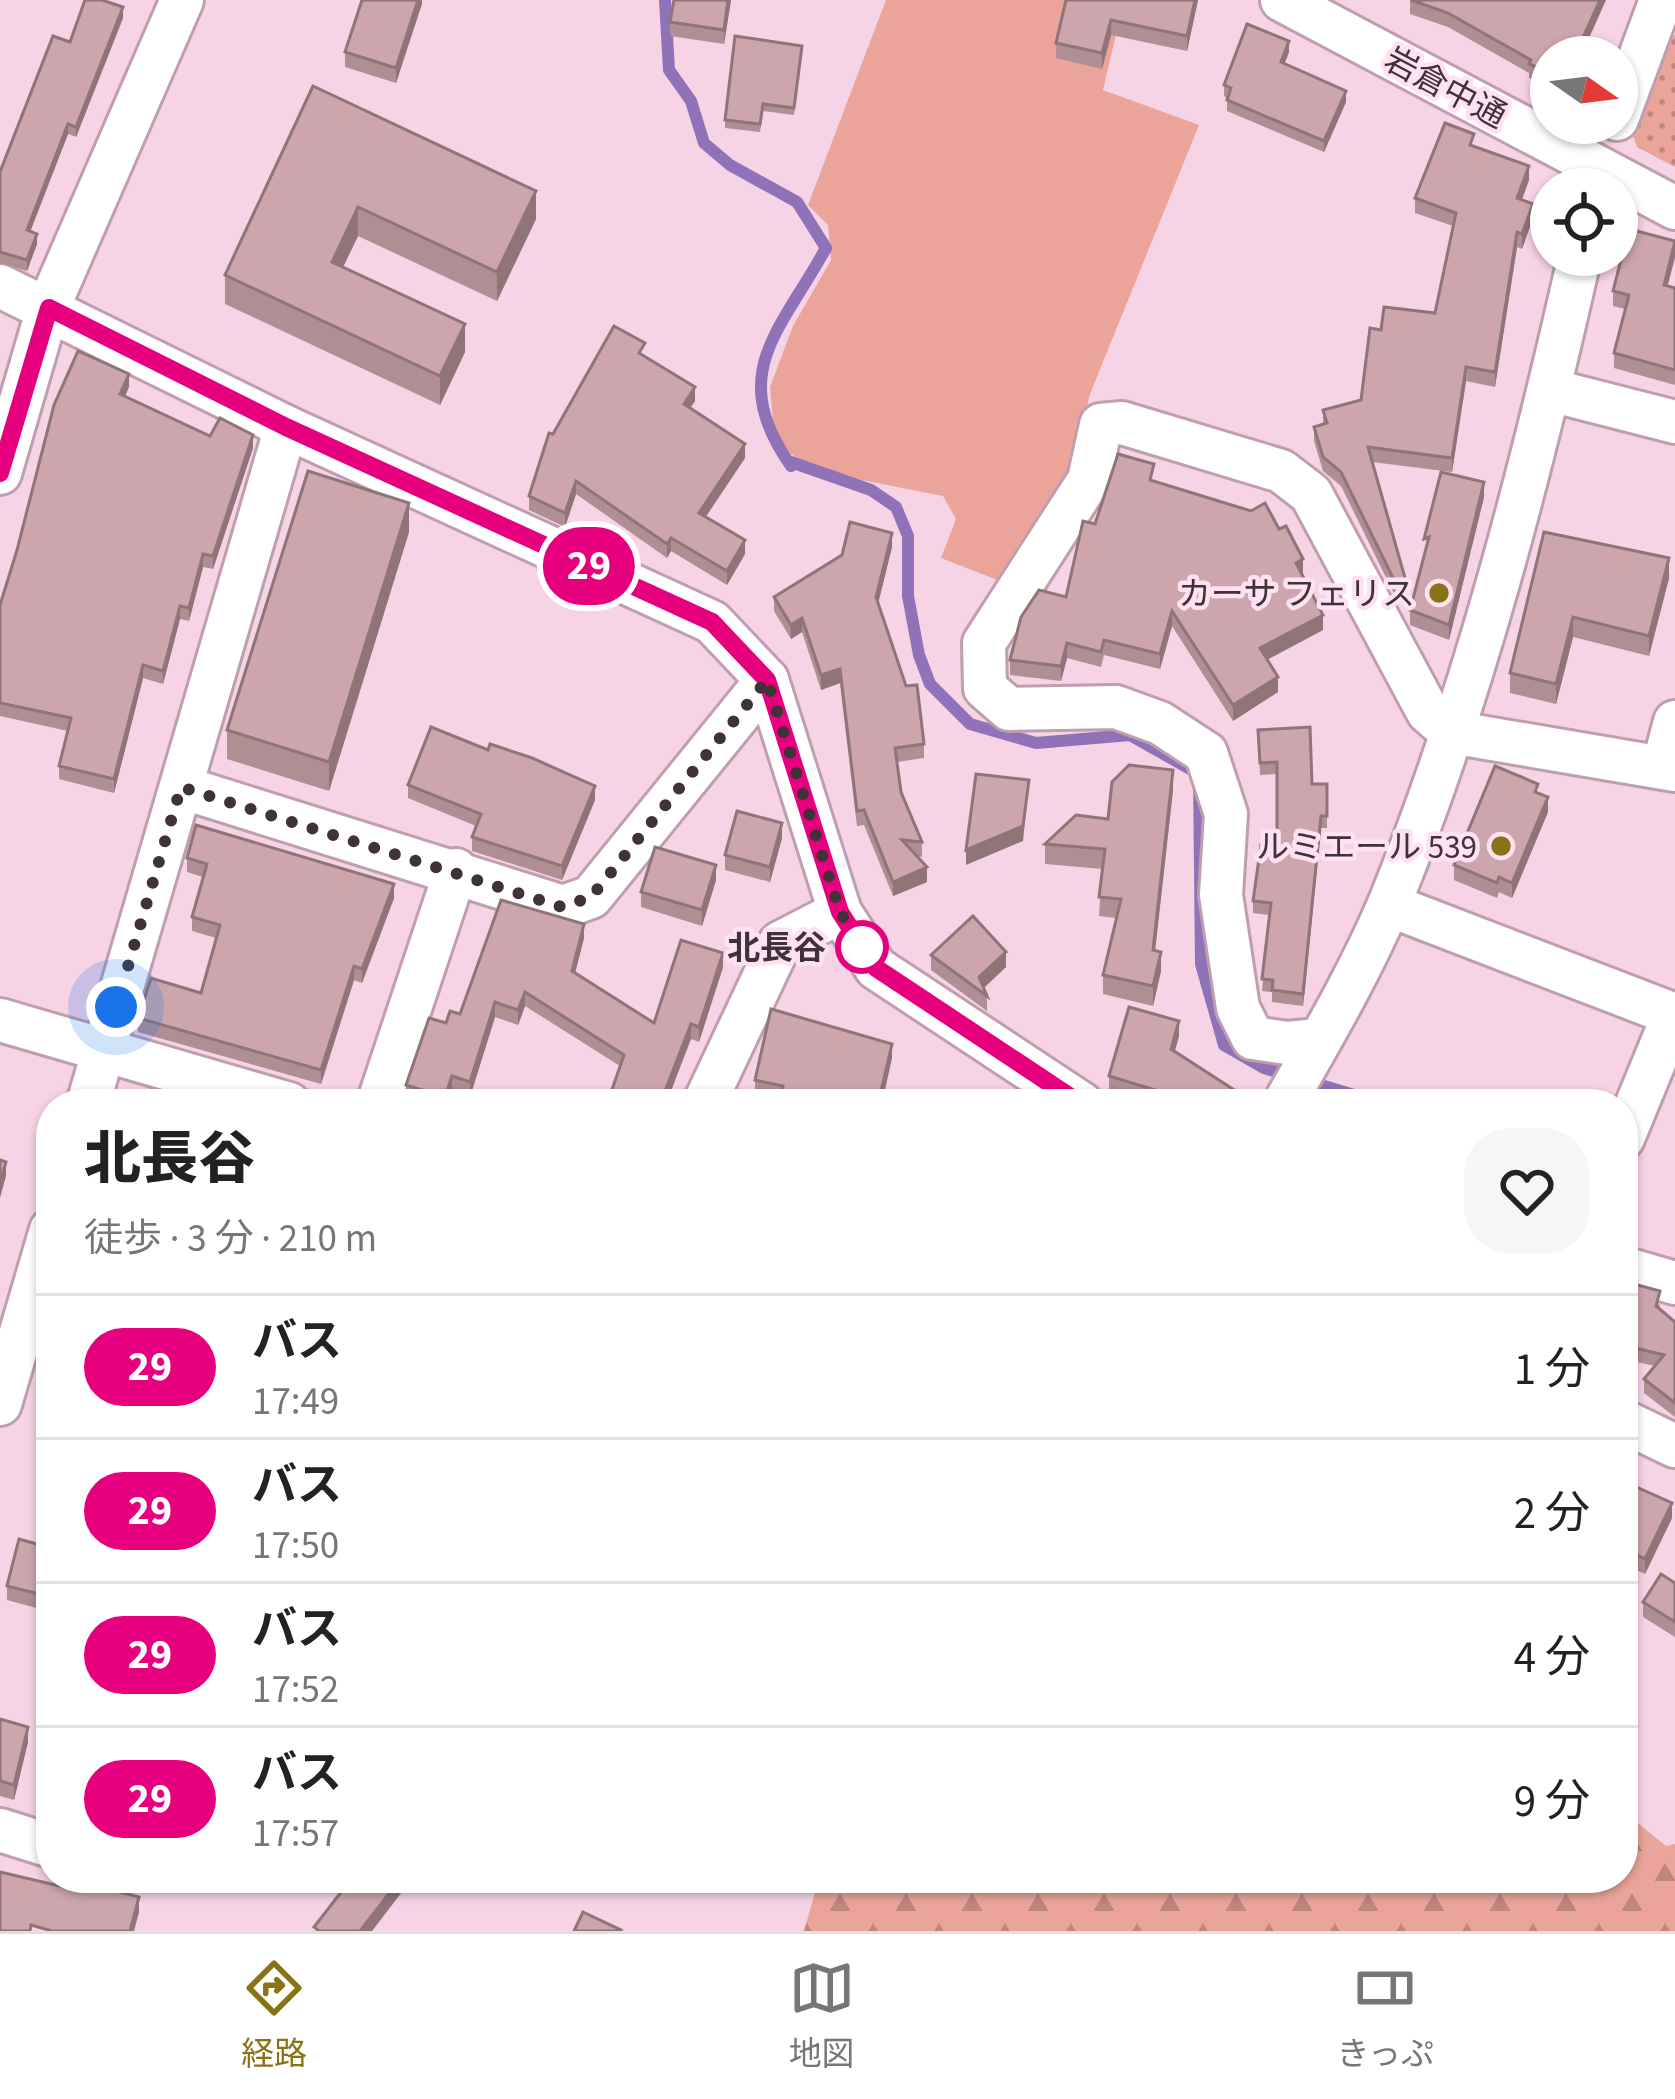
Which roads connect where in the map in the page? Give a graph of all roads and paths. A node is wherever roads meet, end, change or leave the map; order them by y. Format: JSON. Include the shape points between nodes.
{"nodes":[{"id":1,"x":182,"y":0,"type":"edge"},
{"id":2,"x":1282,"y":0,"type":"edge"},
{"id":3,"x":1661,"y":0,"type":"edge"},
{"id":4,"x":1638,"y":62,"type":"edge"},
{"id":5,"x":1579,"y":168,"type":"edge"},
{"id":6,"x":1638,"y":194,"type":"edge"},
{"id":7,"x":1675,"y":208,"type":"edge"},
{"id":8,"x":1575,"y":276,"type":"edge"},
{"id":9,"x":0,"y":286,"type":"edge"},
{"id":10,"x":49,"y":308,"type":"junction"},
{"id":11,"x":1550,"y":390,"type":"junction"},
{"id":12,"x":1675,"y":422,"type":"edge"},
{"id":13,"x":286,"y":427,"type":"junction"},
{"id":14,"x":0,"y":473,"type":"edge"},
{"id":15,"x":767,"y":680,"type":"junction"},
{"id":16,"x":1675,"y":722,"type":"edge"},
{"id":17,"x":1451,"y":732,"type":"junction"},
{"id":18,"x":1669,"y":769,"type":"edge"},
{"id":19,"x":181,"y":787,"type":"junction"},
{"id":20,"x":456,"y":870,"type":"junction"},
{"id":21,"x":1389,"y":905,"type":"junction"},
{"id":22,"x":840,"y":912,"type":"junction"},
{"id":23,"x":1674,"y":1014,"type":"edge"},
{"id":24,"x":0,"y":1019,"type":"edge"},
{"id":25,"x":1319,"y":1040,"type":"junction"},
{"id":26,"x":103,"y":1051,"type":"junction"},
{"id":27,"x":92,"y":1089,"type":"edge"},
{"id":28,"x":237,"y":1089,"type":"edge"},
{"id":29,"x":383,"y":1089,"type":"edge"},
{"id":30,"x":711,"y":1089,"type":"edge"},
{"id":31,"x":1059,"y":1089,"type":"edge"},
{"id":32,"x":1293,"y":1089,"type":"edge"},
{"id":33,"x":1638,"y":1102,"type":"edge"},
{"id":34,"x":1638,"y":1272,"type":"edge"},
{"id":35,"x":36,"y":1281,"type":"edge"},
{"id":36,"x":1675,"y":1283,"type":"edge"},
{"id":37,"x":0,"y":1404,"type":"edge"},
{"id":38,"x":1638,"y":1428,"type":"edge"},
{"id":39,"x":1675,"y":1446,"type":"edge"},
{"id":40,"x":0,"y":1830,"type":"edge"},
{"id":41,"x":36,"y":1841,"type":"edge"}],
"edges":[{"from":1,"to":10,"type":"street"},
{"from":2,"to":5,"type":"street","name":"岩倉中通"},
{"from":3,"to":4,"type":"street"},
{"from":6,"to":7,"type":"street","name":"岩倉中通"},
{"from":8,"to":11,"type":"street"},
{"from":9,"to":10,"type":"street"},
{"from":10,"to":13,"type":"street"},
{"from":10,"to":14,"type":"street"},
{"from":11,"to":12,"type":"street"},
{"from":11,"to":17,"type":"street"},
{"from":13,"to":15,"type":"street","via":[[712,622]]},
{"from":13,"to":19,"type":"street"},
{"from":15,"to":20,"type":"street","via":[[591,897],[562,907]]},
{"from":15,"to":22,"type":"street"},
{"from":16,"to":18,"type":"street"},
{"from":17,"to":18,"type":"street"},
{"from":17,"to":21,"type":"street"},
{"from":17,"to":25,"type":"street","via":[[1428,712],[1311,494],[1281,471],[1122,424],[1100,425],[1089,480],[984,643],[985,688],[1009,710],[1116,707],[1160,723],[1206,754],[1226,814],[1221,895],[1238,1008],[1253,1038]]},
{"from":19,"to":20,"type":"street"},
{"from":19,"to":26,"type":"street"},
{"from":20,"to":29,"type":"street"},
{"from":21,"to":23,"type":"street"},
{"from":21,"to":25,"type":"street"},
{"from":22,"to":30,"type":"street","via":[[780,944]]},
{"from":22,"to":31,"type":"street","via":[[876,968]]},
{"from":23,"to":33,"type":"street"},
{"from":24,"to":26,"type":"street"},
{"from":25,"to":32,"type":"street"},
{"from":26,"to":27,"type":"street"},
{"from":26,"to":28,"type":"street"},
{"from":34,"to":36,"type":"street"},
{"from":35,"to":37,"type":"street"},
{"from":38,"to":39,"type":"street"},
{"from":40,"to":41,"type":"street"}]}
